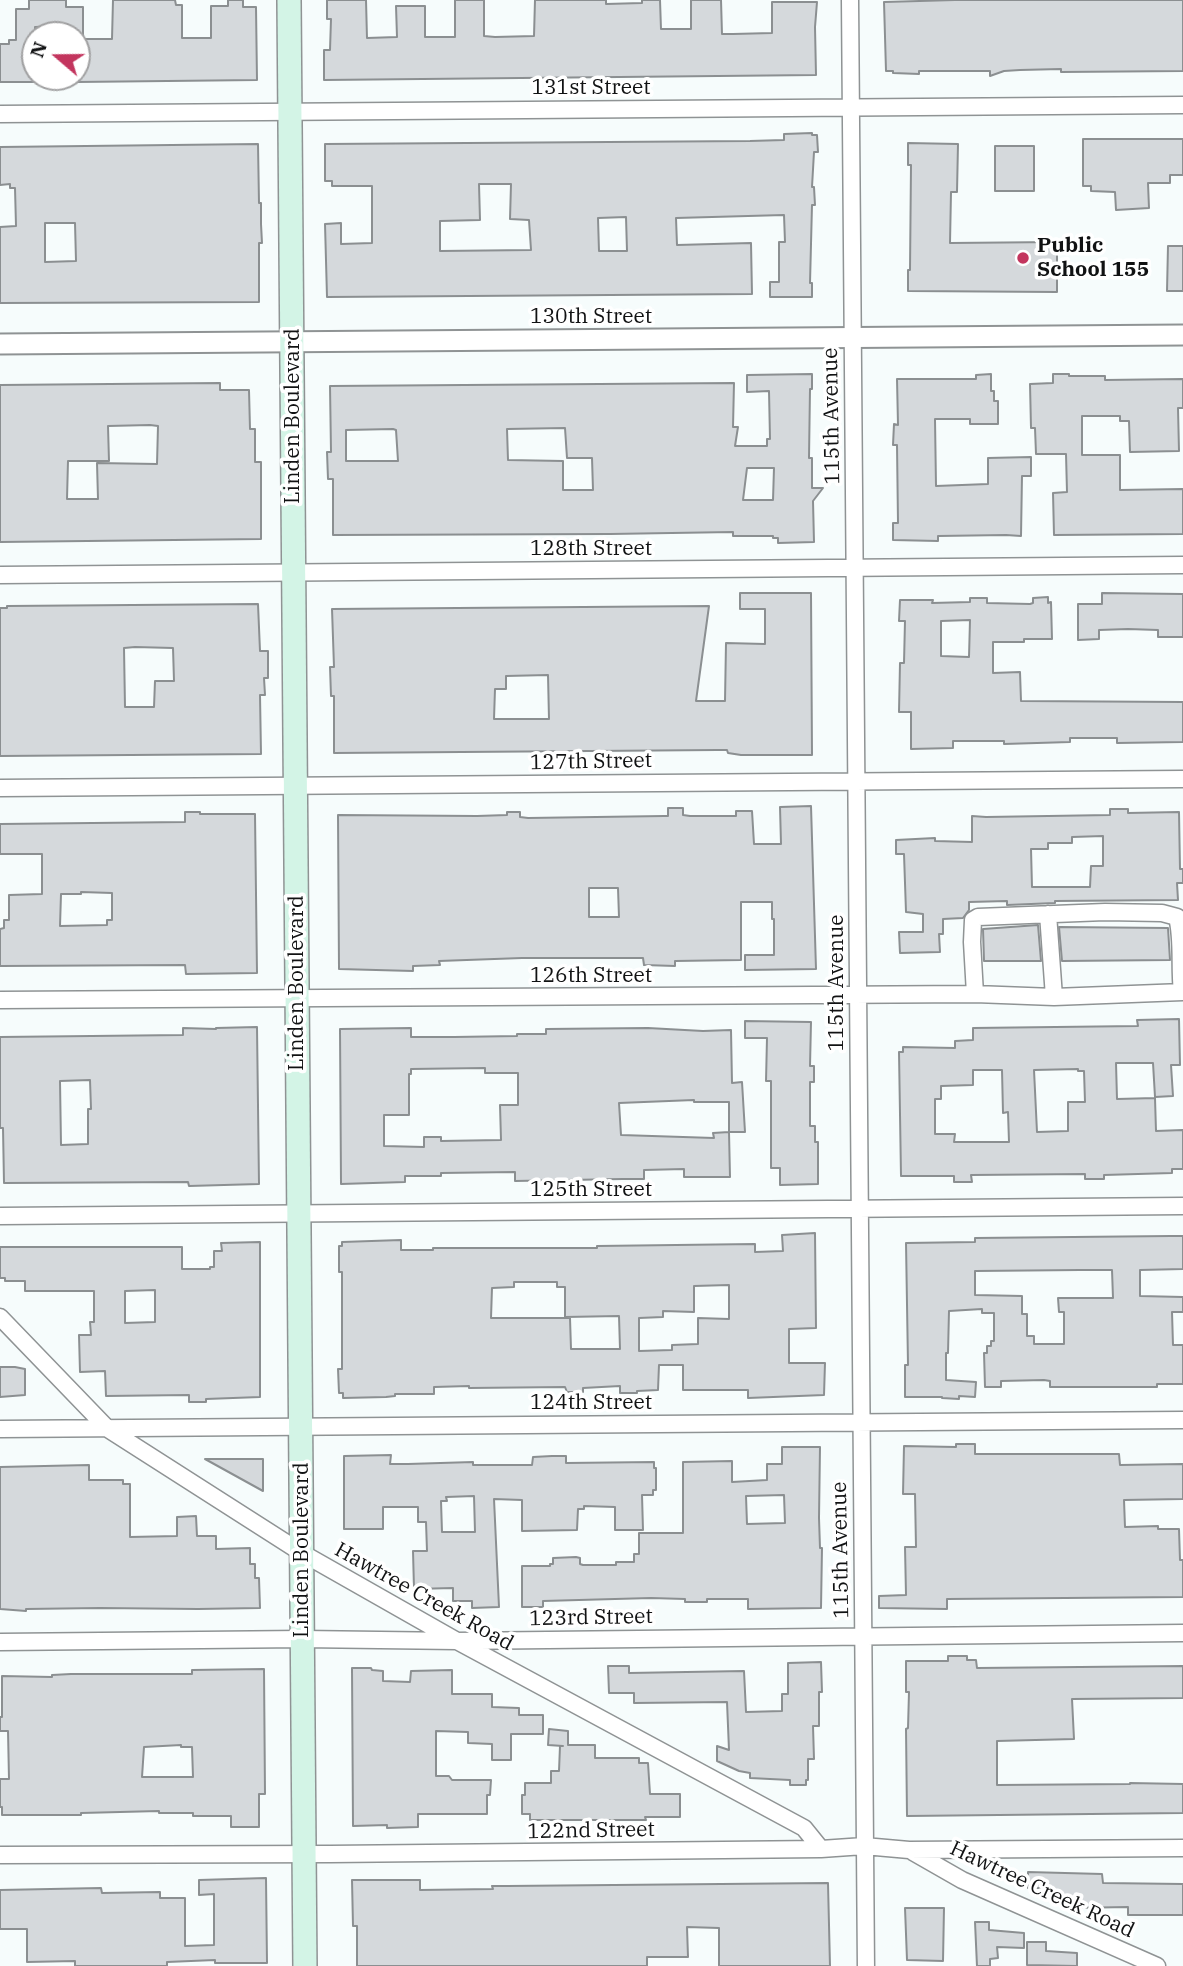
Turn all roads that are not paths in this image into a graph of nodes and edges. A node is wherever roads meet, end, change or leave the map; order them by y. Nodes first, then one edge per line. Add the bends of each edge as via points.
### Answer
1 (289, 0) edge
2 (850, 0) edge
3 (1183, 105) edge
4 (851, 107) junction
5 (290, 112) junction
6 (0, 114) edge
7 (1183, 335) edge
8 (852, 338) junction
9 (292, 342) junction
10 (0, 344) edge
11 (1183, 565) edge
12 (855, 568) junction
13 (294, 572) junction
14 (0, 575) edge
15 (1183, 779) edge
16 (856, 781) junction
17 (296, 786) junction
18 (0, 788) edge
19 (1048, 914) junction
20 (1182, 992) edge
21 (975, 994) junction
22 (858, 995) junction
23 (1054, 997) junction
24 (297, 999) junction
25 (0, 1000) edge
26 (1183, 1206) edge
27 (859, 1208) junction
28 (299, 1213) junction
29 (0, 1216) edge
30 (0, 1317) edge
31 (1183, 1420) edge
32 (861, 1422) junction
33 (301, 1426) junction
34 (0, 1429) edge
35 (108, 1429) junction
36 (302, 1553) junction
37 (1183, 1633) edge
38 (863, 1636) junction
39 (302, 1639) junction
40 (457, 1641) junction
41 (0, 1642) edge
42 (864, 1846) junction
43 (1183, 1848) edge
44 (821, 1849) junction
45 (909, 1850) junction
46 (304, 1854) junction
47 (0, 1855) edge
48 (305, 1966) edge
49 (866, 1966) edge
50 (1157, 1966) edge

1 - 5 main road, Linden Boulevard
2 - 4 street, 115th Avenue
3 - 4 street, 131st Street
4 - 5 street, 131st Street
4 - 8 street, 115th Avenue
5 - 6 street, 131st Street
5 - 9 main road, Linden Boulevard
7 - 8 street, 130th Street
8 - 9 street, 130th Street
8 - 12 street, 115th Avenue
9 - 10 street, 130th Street
9 - 13 main road, Linden Boulevard
11 - 12 street, 128th Street
12 - 13 street, 128th Street
12 - 16 street, 115th Avenue
13 - 14 street, 128th Street
13 - 17 main road, Linden Boulevard
15 - 16 street, 127th Street
16 - 17 street, 127th Street
16 - 22 street, 115th Avenue
17 - 18 street, 127th Street
17 - 24 main road, Linden Boulevard
19 - 20 street via 1162,913 1177,917
19 - 21 street via 973,920
19 - 23 street
20 - 23 street, 126th Street
21 - 22 street, 126th Street
21 - 23 street, 126th Street
22 - 24 street, 126th Street
22 - 27 street, 115th Avenue
24 - 25 street, 126th Street
24 - 28 main road, Linden Boulevard
26 - 27 street, 125th Street
27 - 28 street, 125th Street
27 - 32 street, 115th Avenue
28 - 29 street, 125th Street
28 - 33 main road, Linden Boulevard
30 - 35 street, Hawtree Creek Road
31 - 32 street, 124th Street
32 - 33 street, 124th Street
32 - 38 street, 115th Avenue
33 - 35 street, 124th Street
33 - 36 main road, Linden Boulevard
34 - 35 street, 124th Street
35 - 36 street, Hawtree Creek Road
36 - 39 main road, Linden Boulevard
36 - 40 street, Hawtree Creek Road
37 - 38 street, 123rd Street
38 - 40 street, 123rd Street
38 - 42 street, 115th Avenue
39 - 40 street, 123rd Street
39 - 41 street, 123rd Street
39 - 46 main road, Linden Boulevard
40 - 44 street, Hawtree Creek Road via 804,1828
42 - 44 street, 122nd Street
42 - 45 street, 122nd Street
42 - 49 street, 115th Avenue
43 - 45 street, 122nd Street
44 - 46 street, 122nd Street
45 - 50 street, Hawtree Creek Road via 962,1880
46 - 47 street, 122nd Street
46 - 48 main road, Linden Boulevard

